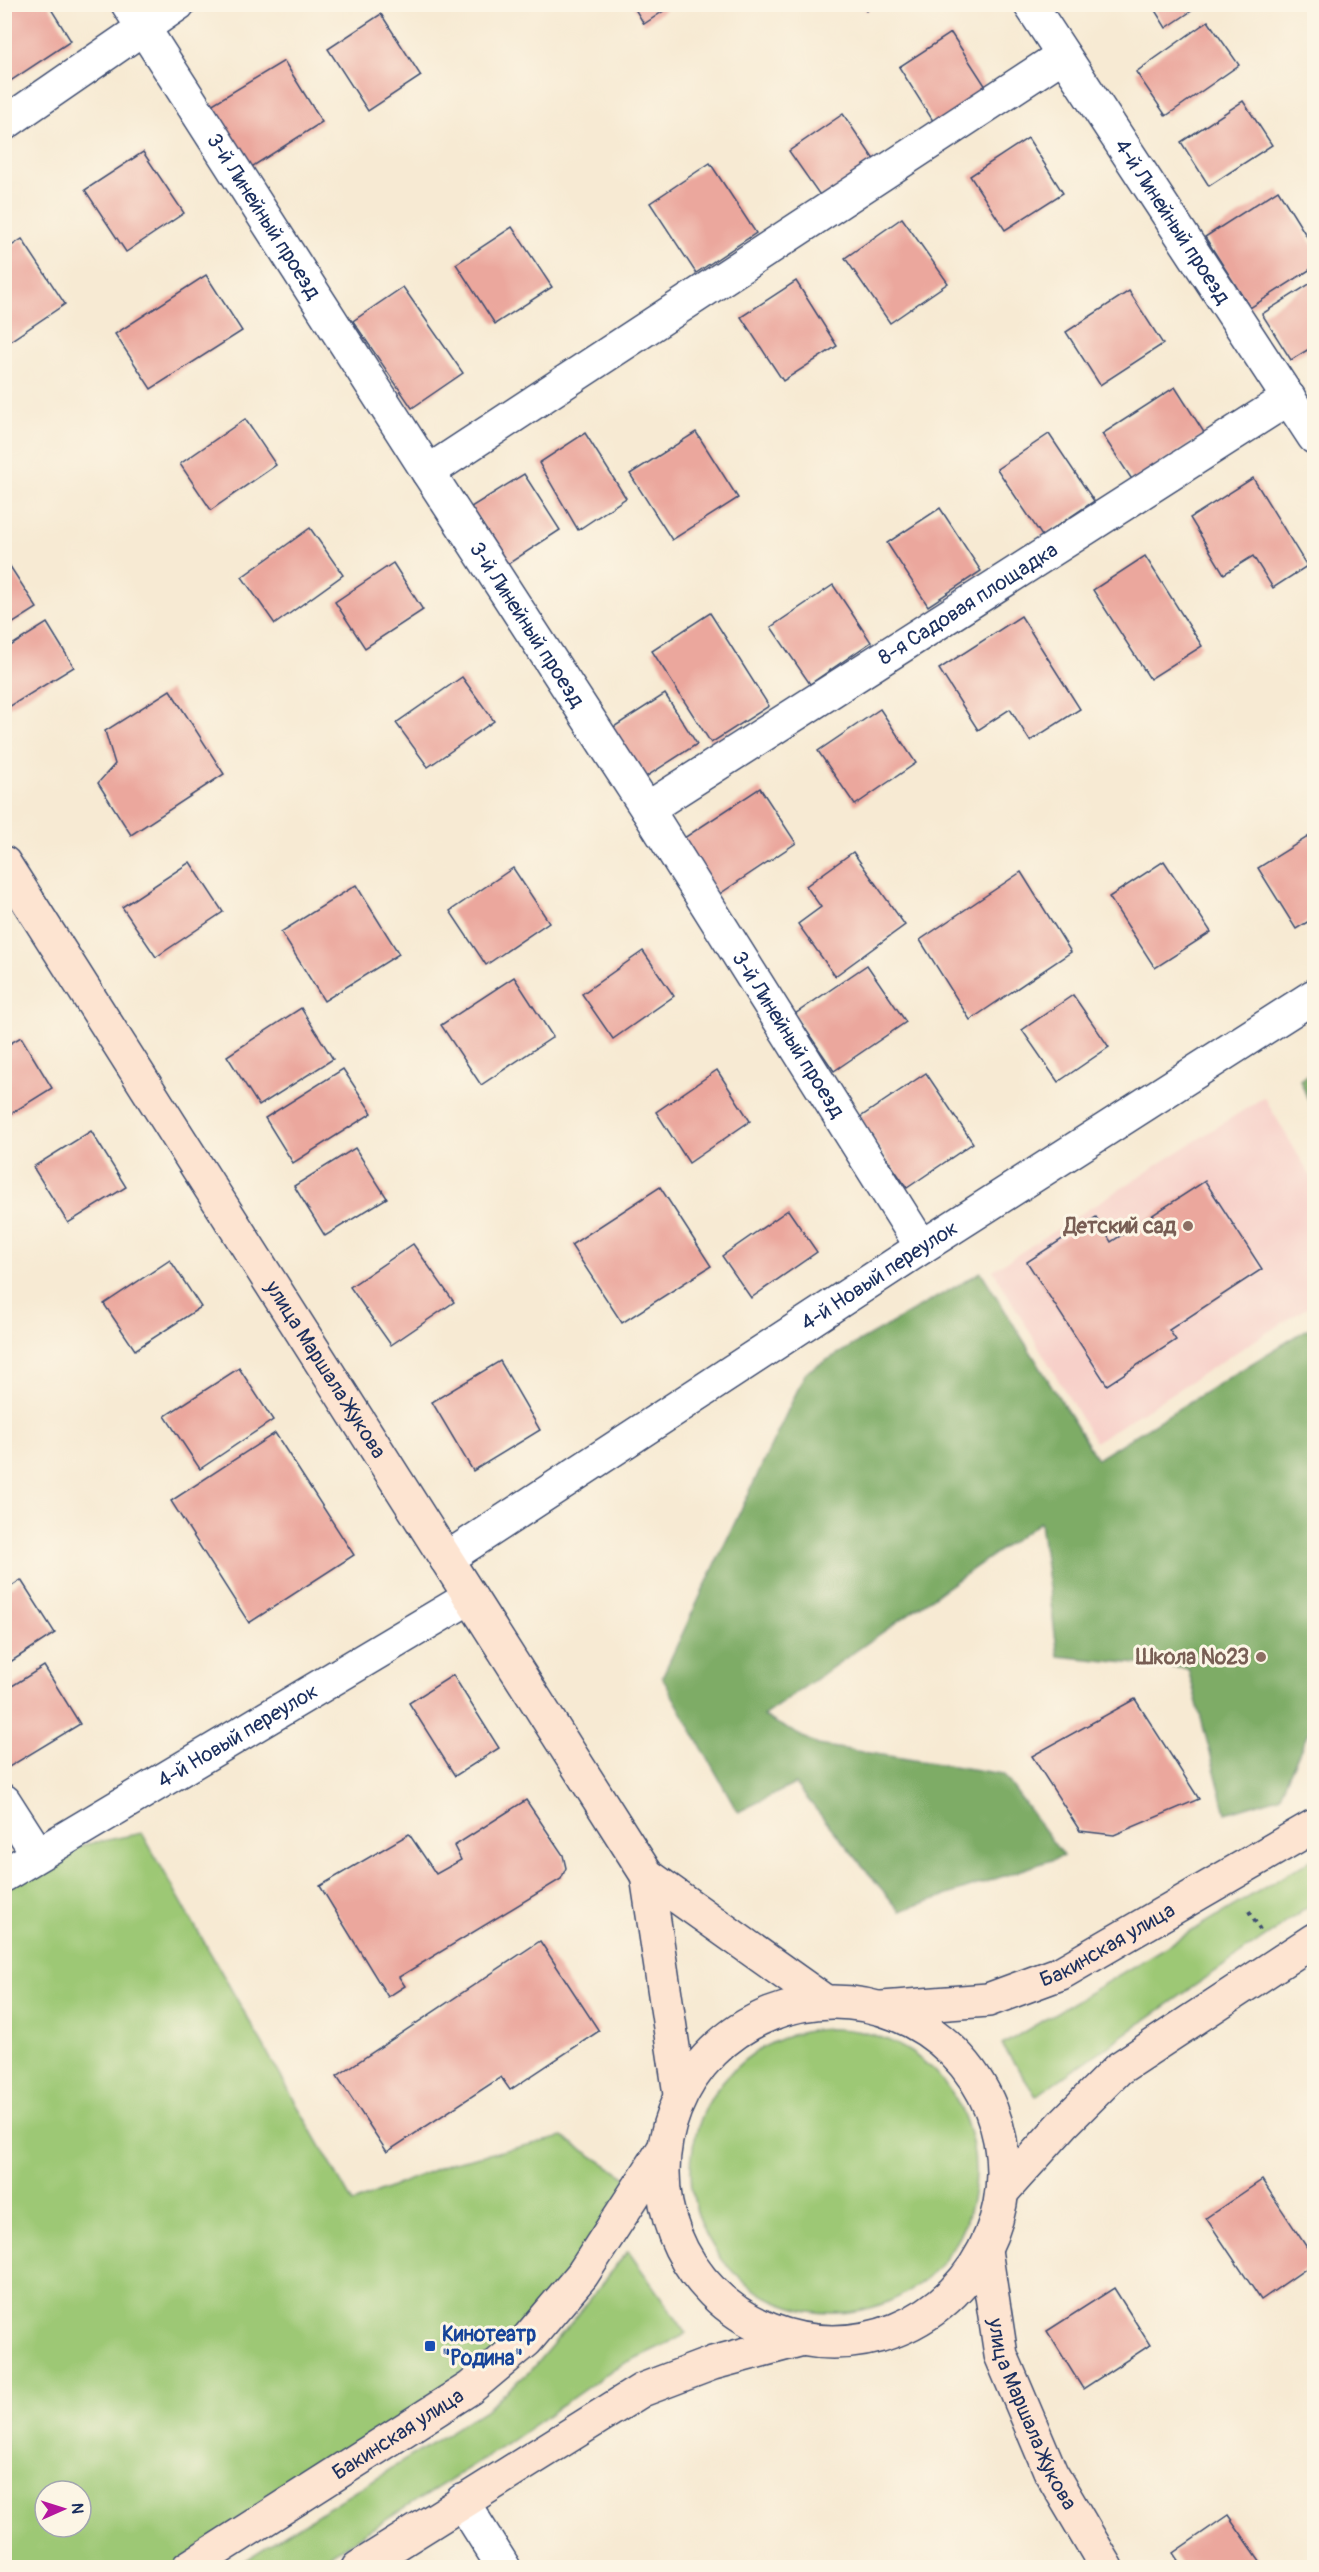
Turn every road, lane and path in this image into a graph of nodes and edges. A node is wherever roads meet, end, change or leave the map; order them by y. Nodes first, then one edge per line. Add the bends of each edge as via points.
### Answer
1 (178, 4) edge
2 (1030, 4) edge
3 (135, 16) edge
4 (1063, 55) junction
5 (4, 124) edge
6 (1289, 398) junction
7 (1314, 437) edge
8 (428, 472) junction
9 (647, 808) junction
10 (4, 863) edge
11 (1314, 996) edge
12 (922, 1247) junction
13 (446, 1558) junction
14 (470, 1597) junction
15 (4, 1801) edge
16 (1314, 1826) edge
17 (38, 1854) junction
18 (4, 1875) edge
19 (647, 1875) junction
20 (1228, 1876) junction
21 (1314, 1940) edge
22 (1280, 1963) junction
23 (824, 2001) junction
24 (882, 2008) junction
25 (680, 2094) junction
26 (663, 2150) junction
27 (1002, 2192) junction
28 (985, 2250) junction
29 (799, 2340) junction
30 (462, 2501) junction
31 (188, 2568) edge
32 (358, 2568) edge
33 (504, 2568) edge
34 (1107, 2568) edge

1 - 3 street
2 - 4 street, 4-й Линейный проезд
3 - 5 street
3 - 8 street, 3-й Линейный проезд
4 - 6 street, 4-й Линейный проезд
4 - 8 street
6 - 7 street, 4-й Линейный проезд
6 - 9 street, 8-я Садовая площадка
8 - 9 street, 3-й Линейный проезд
9 - 12 street, 3-й Линейный проезд
10 - 13 main road, улица Маршала Жукова
11 - 12 street, 4-й Новый переулок
12 - 13 street, 4-й Новый переулок
13 - 14 main road, улица Маршала Жукова
14 - 17 street, 4-й Новый переулок
14 - 19 main road, улица Маршала Жукова
15 - 17 street
16 - 20 main road, Бакинская улица
17 - 18 street, 4-й Новый переулок
19 - 23 main road, улица Маршала Жукова
19 - 25 main road, улица Маршала Жукова
20 - 22 path
20 - 24 main road, Бакинская улица via 1061,1972 988,2000
21 - 22 main road
22 - 27 main road via 1118,2069
23 - 24 main road
23 - 25 main road via 766,2014 717,2046
24 - 27 main road via 935,2035 976,2079 999,2133
25 - 26 main road
26 - 29 main road via 666,2210 689,2265 730,2309
26 - 31 main road, Бакинская улица via 582,2275 526,2341 470,2388
27 - 28 main road
28 - 29 main road via 949,2297 900,2330 842,2343
28 - 34 main road, улица Маршала Жукова via 1001,2355 1051,2473
29 - 30 main road via 713,2363 642,2390
30 - 32 main road
30 - 33 street

